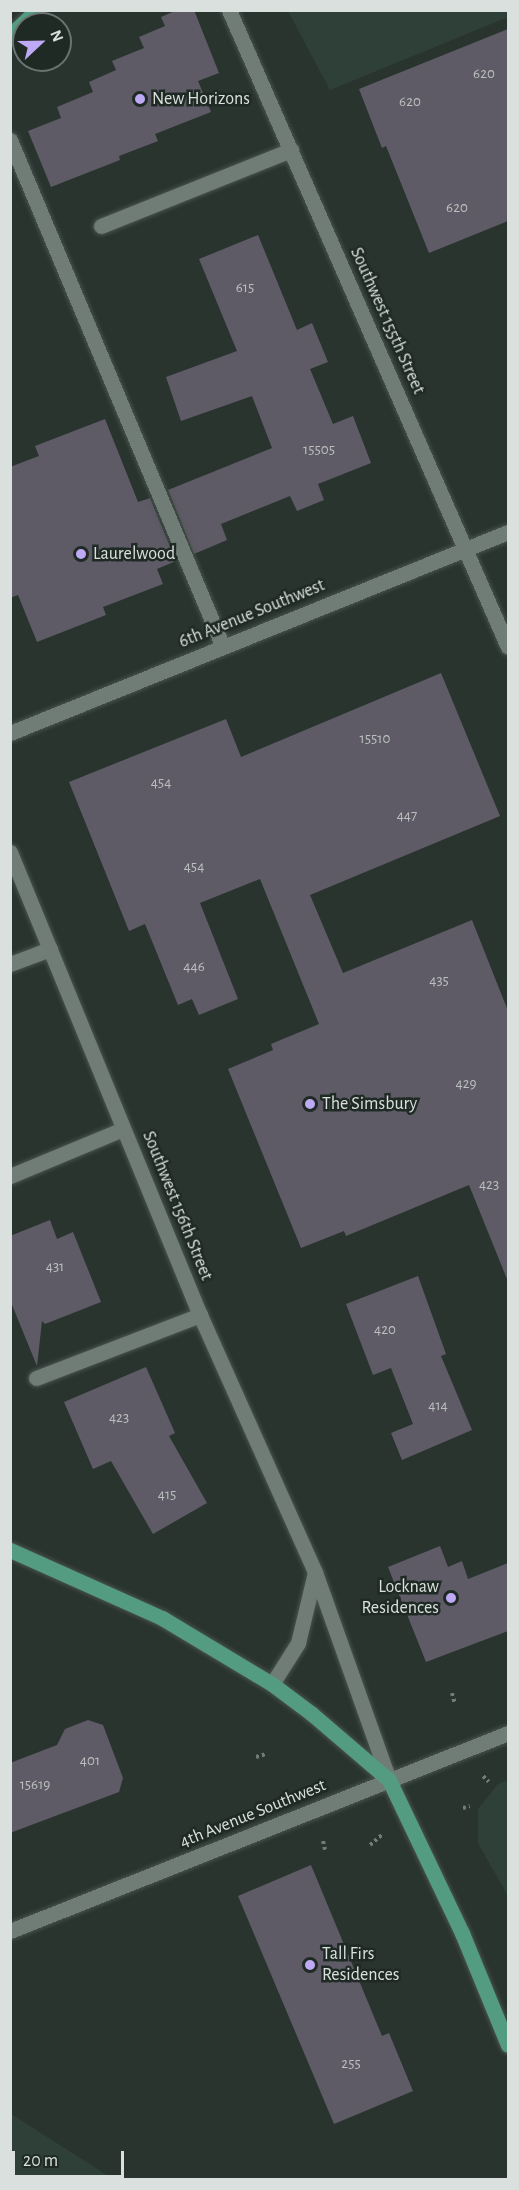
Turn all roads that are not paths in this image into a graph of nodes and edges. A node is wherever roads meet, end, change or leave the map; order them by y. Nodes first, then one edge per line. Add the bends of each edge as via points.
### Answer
1 (37, 10) edge
2 (229, 10) edge
3 (10, 35) edge
4 (10, 140) edge
5 (291, 150) junction
6 (101, 226) dead end
7 (508, 532) edge
8 (466, 549) junction
9 (224, 647) junction
10 (508, 647) edge
11 (10, 733) edge
12 (10, 852) edge
13 (50, 949) junction
14 (10, 964) edge
15 (123, 1129) junction
16 (10, 1176) edge
17 (200, 1315) junction
18 (36, 1378) dead end
19 (10, 1550) edge
20 (315, 1572) junction
21 (272, 1684) junction
22 (508, 1732) edge
23 (389, 1780) junction
24 (10, 1931) edge
25 (508, 2045) edge

1 - 3 main road
2 - 5 street, Southwest 155th Street
4 - 9 street
5 - 6 street
5 - 8 street, Southwest 155th Street
7 - 8 street, 6th Avenue Southwest
8 - 9 street, 6th Avenue Southwest
8 - 10 street, Southwest 155th Street
9 - 11 street, 6th Avenue Southwest
12 - 13 street, Southwest 156th Street
13 - 14 street
13 - 15 street, Southwest 156th Street
15 - 16 street
15 - 17 street, Southwest 156th Street
17 - 18 street
17 - 20 street, Southwest 156th Street
19 - 21 main road via 162,1618
20 - 21 street via 298,1643
20 - 23 street, Southwest 156th Street
21 - 23 main road
22 - 23 street, 4th Avenue Southwest
23 - 24 street, 4th Avenue Southwest
23 - 25 main road via 462,1933

